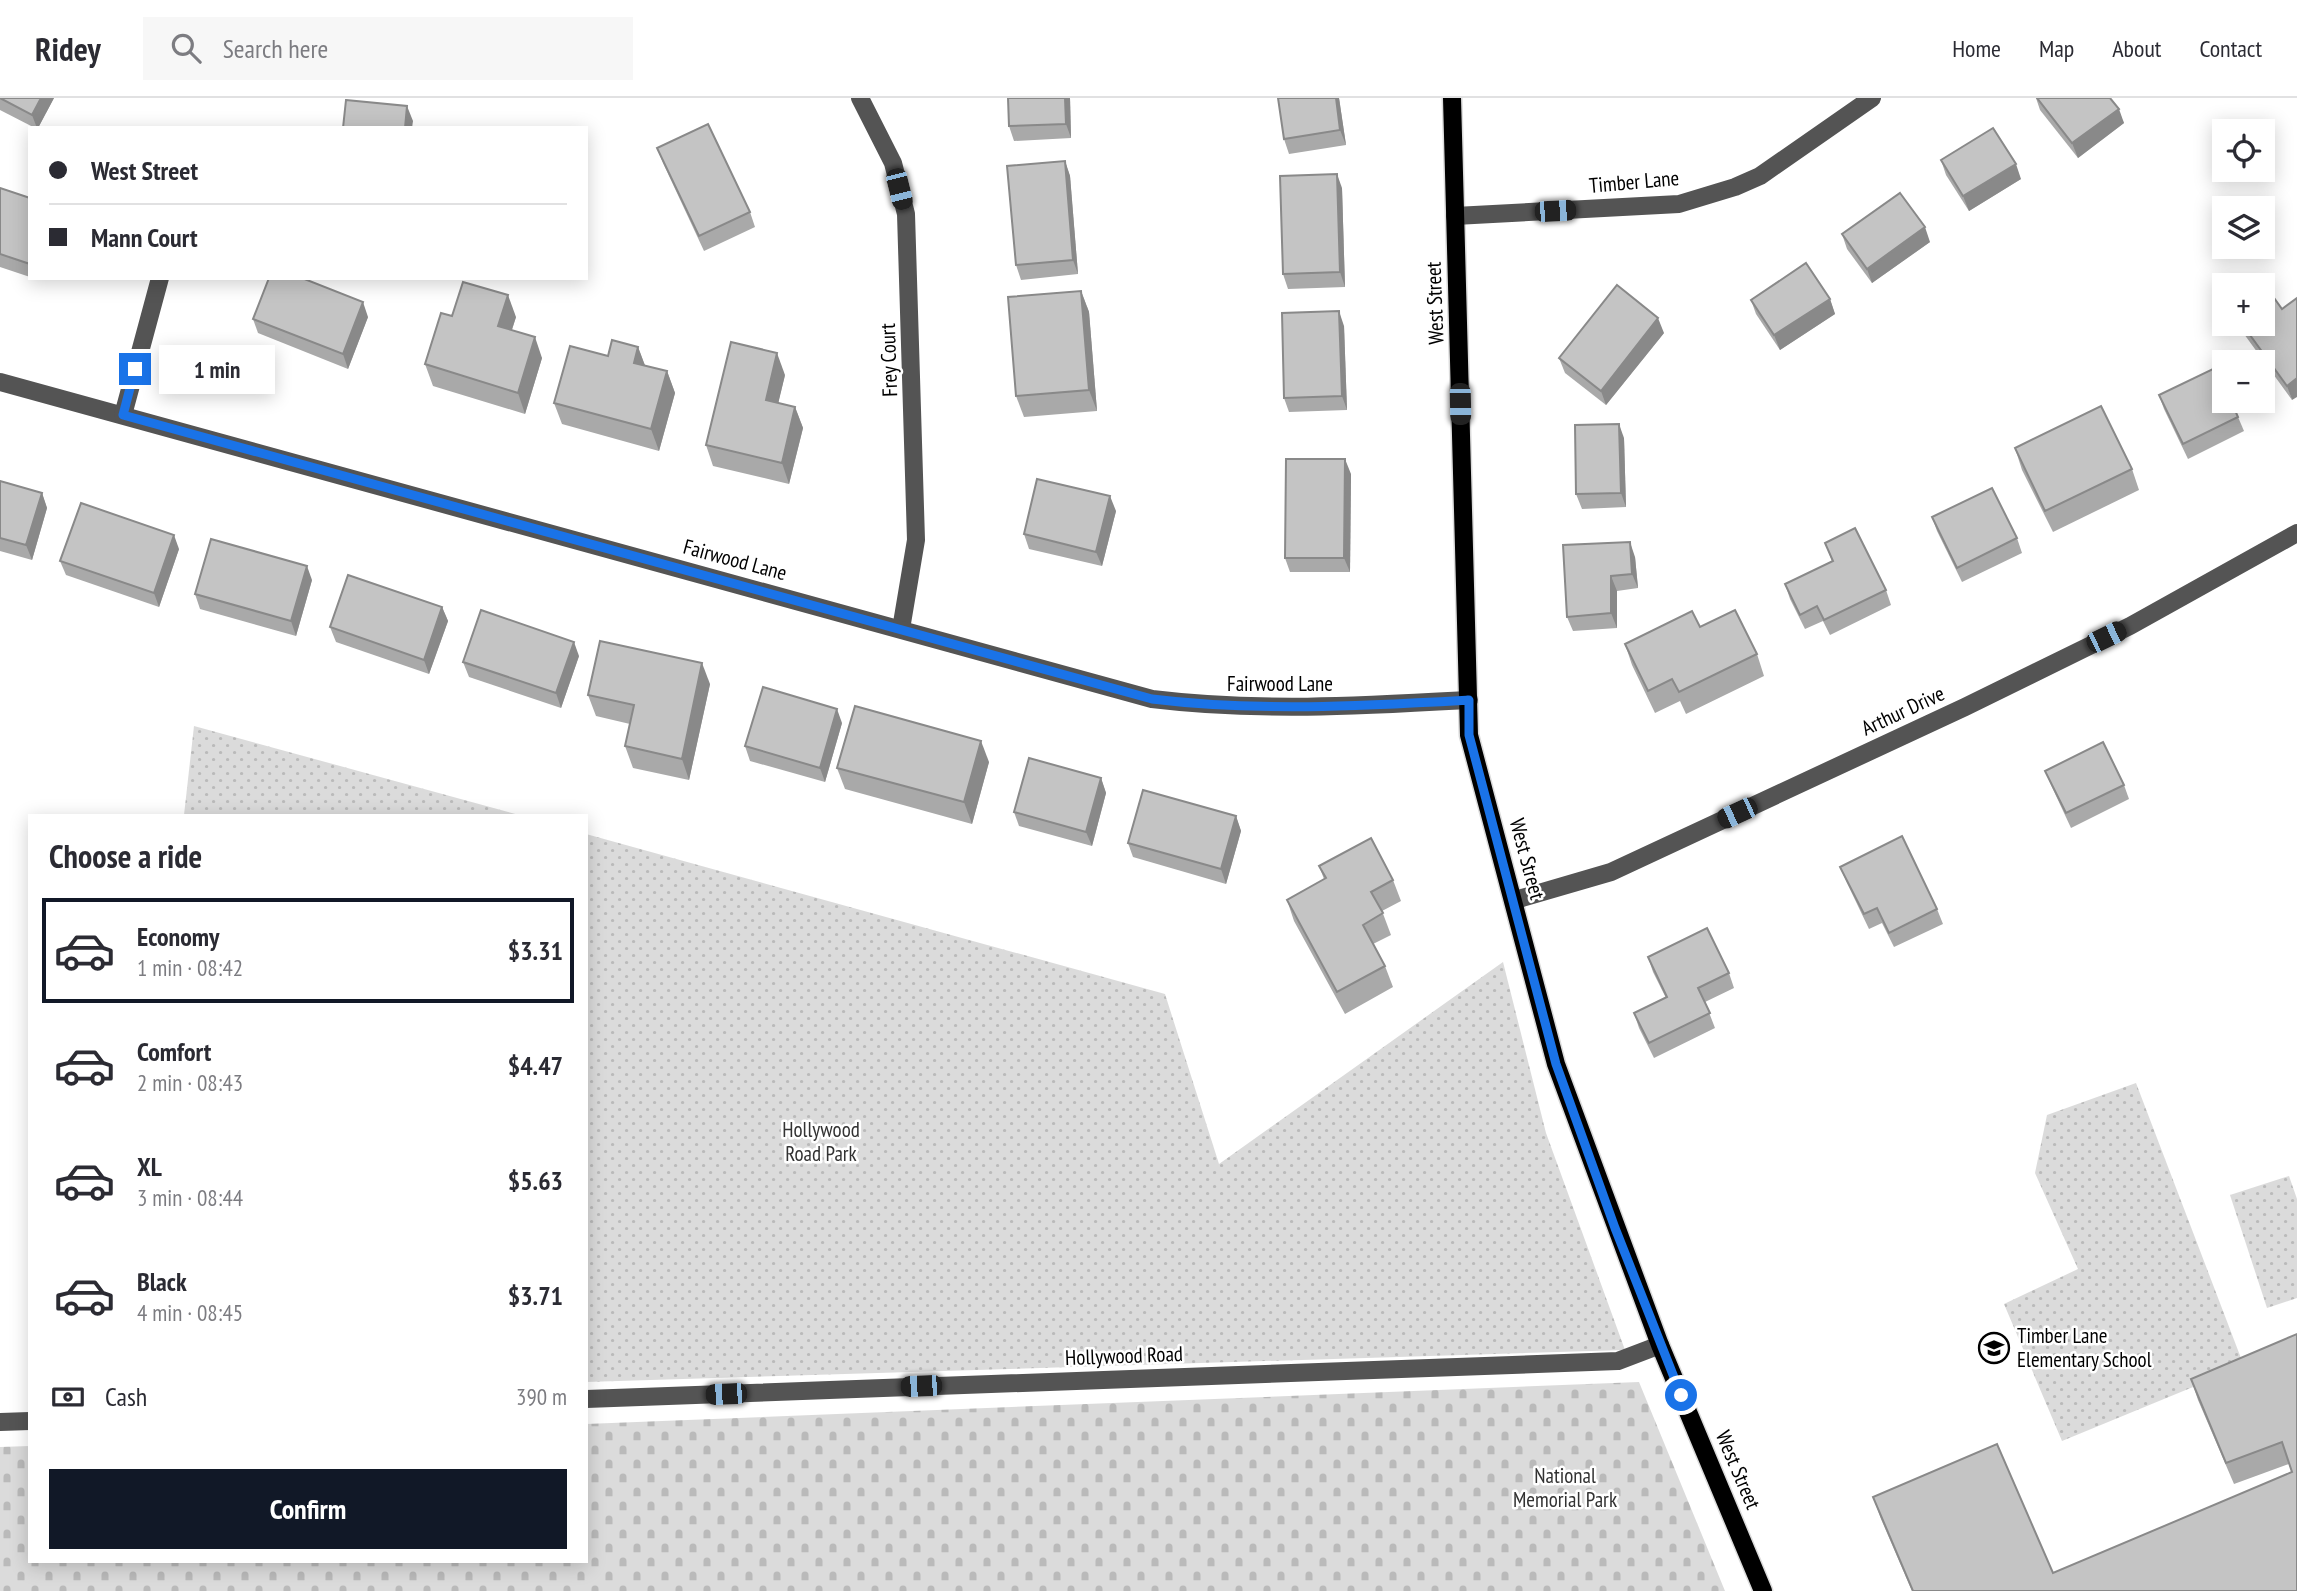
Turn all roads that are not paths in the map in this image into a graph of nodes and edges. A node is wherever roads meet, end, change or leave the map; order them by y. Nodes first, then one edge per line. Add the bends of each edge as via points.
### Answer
1 (860, 98) edge
2 (1452, 98) edge
3 (1872, 98) edge
4 (1455, 216) junction
5 (159, 280) edge
6 (0, 382) edge
7 (123, 415) junction
8 (2297, 533) edge
9 (901, 629) junction
10 (1469, 700) junction
11 (1515, 900) junction
12 (1660, 1345) junction
13 (588, 1399) edge
14 (28, 1421) edge
15 (0, 1422) edge
16 (1763, 1591) edge

1 - 9 street, Frey Court via 893,163 906,215 916,540
2 - 4 main road, West Street
3 - 4 street, Timber Lane via 1760,176 1679,204
4 - 10 main road, West Street
5 - 7 street
6 - 7 street, Fairwood Lane
7 - 9 street, Fairwood Lane
8 - 11 street, Arthur Drive via 2130,626 1952,713 1611,872
9 - 10 street, Fairwood Lane via 1164,700 1223,707 1334,708
10 - 11 main road, West Street via 1469,735
11 - 12 main road, West Street via 1556,1064
12 - 13 street, Hollywood Road via 1618,1361
12 - 16 main road, West Street
14 - 15 street

